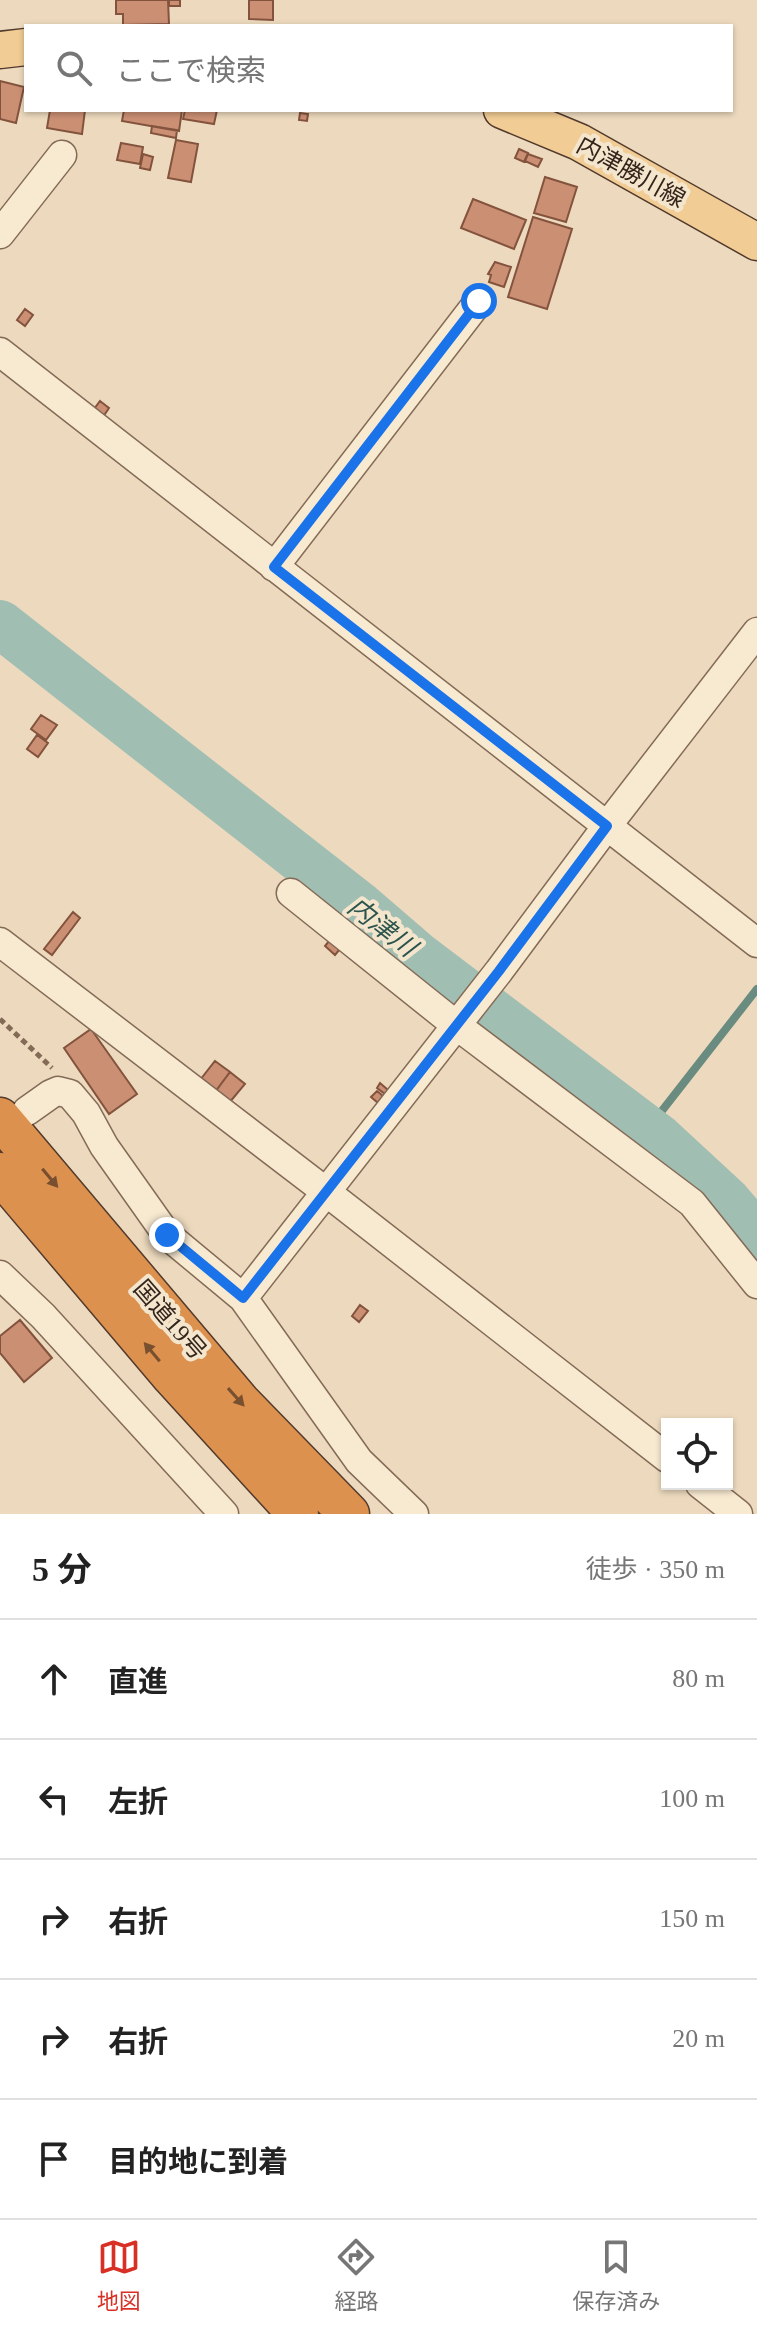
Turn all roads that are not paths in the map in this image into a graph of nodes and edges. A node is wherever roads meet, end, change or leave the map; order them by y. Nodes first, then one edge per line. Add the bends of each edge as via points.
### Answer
1 (24, 47) edge
2 (0, 50) edge
3 (507, 112) edge
4 (62, 155) dead end
5 (0, 234) edge
6 (757, 242) edge
7 (479, 301) dead end
8 (0, 352) edge
9 (274, 567) junction
10 (757, 632) edge
11 (607, 826) junction
12 (291, 893) dead end
13 (0, 942) edge
14 (757, 943) edge
15 (456, 1025) junction
16 (13, 1114) edge
17 (0, 1173) edge
18 (325, 1191) junction
19 (0, 1275) edge
20 (757, 1284) edge
21 (243, 1298) junction
22 (661, 1453) edge
23 (708, 1490) edge
24 (224, 1514) edge
25 (298, 1514) edge
26 (349, 1514) edge
27 (414, 1514) edge
28 (738, 1514) edge

1 - 2 main road
3 - 6 main road, 内津勝川線 via 579,142
4 - 5 street
7 - 9 street
8 - 9 street
9 - 11 street
10 - 11 street
11 - 14 street
11 - 15 street
12 - 15 street
13 - 18 street
15 - 18 street
15 - 20 street via 692,1203
16 - 21 street via 58,1091 70,1094 167,1235
16 -> 26 highway, 国道19号 via 240,1402
25 -> 17 highway, 国道19号 via 172,1376
18 - 21 street
18 - 22 street
19 - 24 street
21 - 27 street via 359,1461
23 - 28 street

